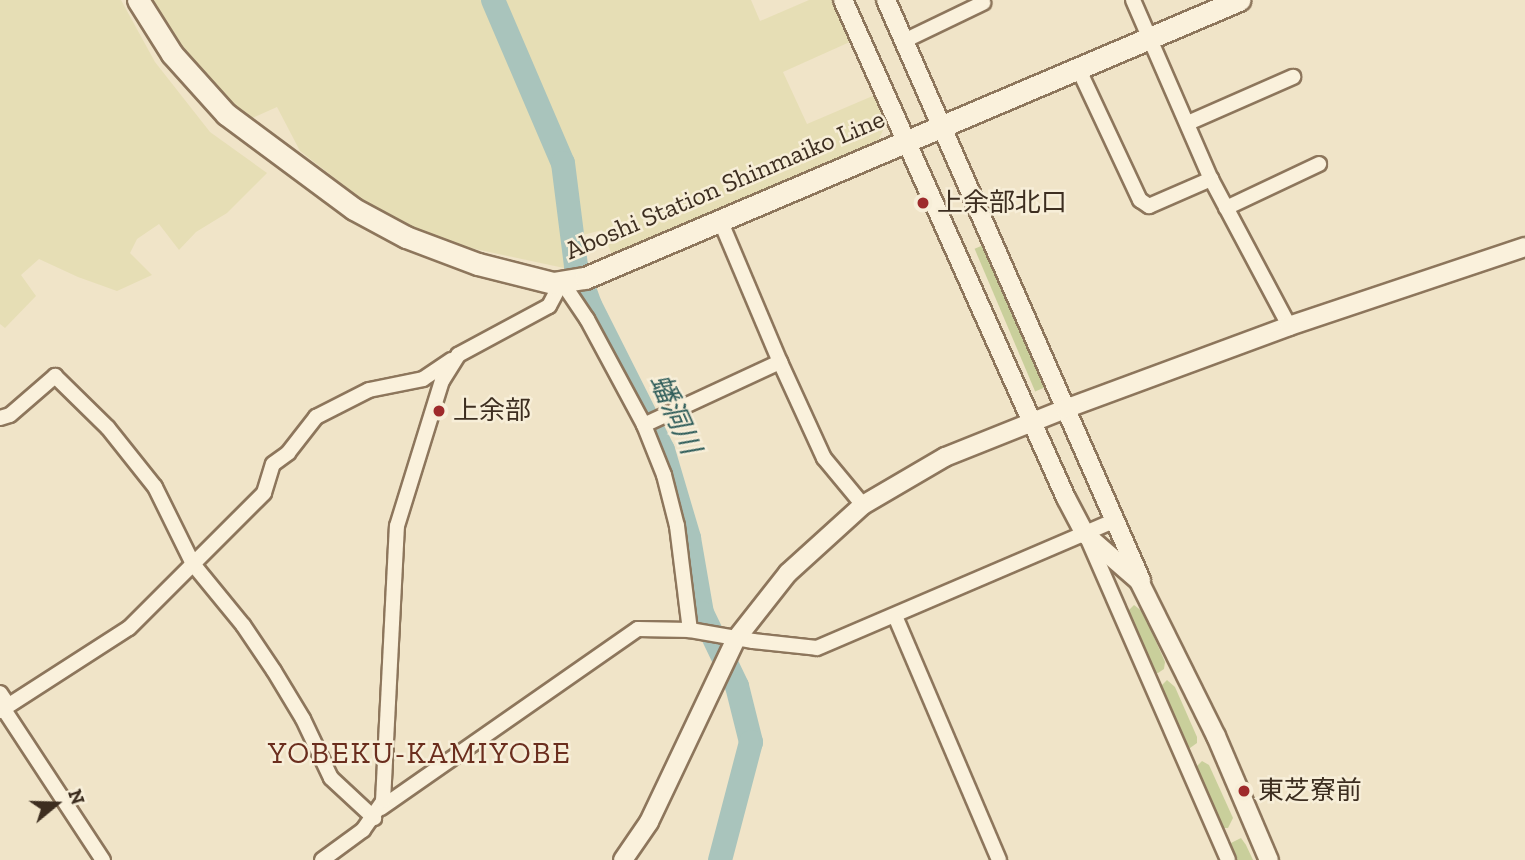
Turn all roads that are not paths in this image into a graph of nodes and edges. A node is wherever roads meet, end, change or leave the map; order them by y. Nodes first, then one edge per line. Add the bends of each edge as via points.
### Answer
1 (138, 0) edge
2 (843, 0) edge
3 (886, 0) edge
4 (1133, 0) edge
5 (1239, 0) edge
6 (984, 3) dead end
7 (1150, 39) junction
8 (904, 41) junction
9 (1079, 70) junction
10 (1293, 77) dead end
11 (1188, 123) junction
12 (939, 125) junction
13 (904, 141) junction
14 (1319, 164) dead end
15 (1211, 179) junction
16 (1226, 208) junction
17 (720, 219) junction
18 (1525, 247) edge
19 (573, 281) junction
20 (1289, 326) junction
21 (458, 355) junction
22 (780, 362) junction
23 (1065, 410) junction
24 (0, 418) edge
25 (1031, 424) junction
26 (644, 425) junction
27 (863, 505) junction
28 (1116, 520) junction
29 (1085, 534) junction
30 (193, 564) junction
31 (895, 616) junction
32 (1155, 616) junction
33 (690, 630) junction
34 (744, 640) junction
35 (3, 704) edge
36 (377, 813) junction
37 (103, 860) edge
38 (321, 860) edge
39 (623, 860) edge
40 (999, 860) edge
41 (1228, 860) edge
42 (1269, 860) edge

1 - 19 main road, Aboshi Station Shinmaiko Line via 172,54 226,114 354,209 406,237 478,264 530,279
2 - 13 street
3 - 8 street
4 - 7 street
5 - 7 main road, Aboshi Station Shinmaiko Line
6 - 8 street
7 - 9 main road, Aboshi Station Shinmaiko Line
7 - 11 street
8 - 12 street
9 - 12 main road, Aboshi Station Shinmaiko Line
9 - 15 street via 1140,200 1149,206
10 - 11 street
11 - 15 street
12 - 13 main road, Aboshi Station Shinmaiko Line
12 - 23 street
13 - 17 main road, Aboshi Station Shinmaiko Line
13 - 25 street
14 - 16 street
15 - 16 street
16 - 20 street
17 - 19 main road, Aboshi Station Shinmaiko Line
17 - 22 street
18 - 20 street
19 - 21 street via 549,306
19 - 26 street via 587,319
20 - 23 street
21 - 30 street via 423,379 369,390 316,417 288,453 273,464 264,493
21 - 36 street via 436,396 397,526 385,786
22 - 26 street
22 - 27 street via 824,458
23 - 25 street
23 - 28 street
24 - 30 street via 10,415 55,376 108,428 155,487
25 - 27 street via 946,457
25 - 29 street
26 - 33 street via 677,526
27 - 34 street via 788,573
28 - 29 street
28 - 32 street
29 - 31 street
29 - 32 street via 1139,581
29 - 41 street
30 - 35 street via 129,628
30 - 36 street via 274,671 331,778
31 - 34 street via 817,648
31 - 40 street
32 - 42 street via 1216,736
33 - 34 street
33 - 36 street via 638,629
34 - 39 street via 649,822
35 - 37 street
36 - 38 street via 356,836

